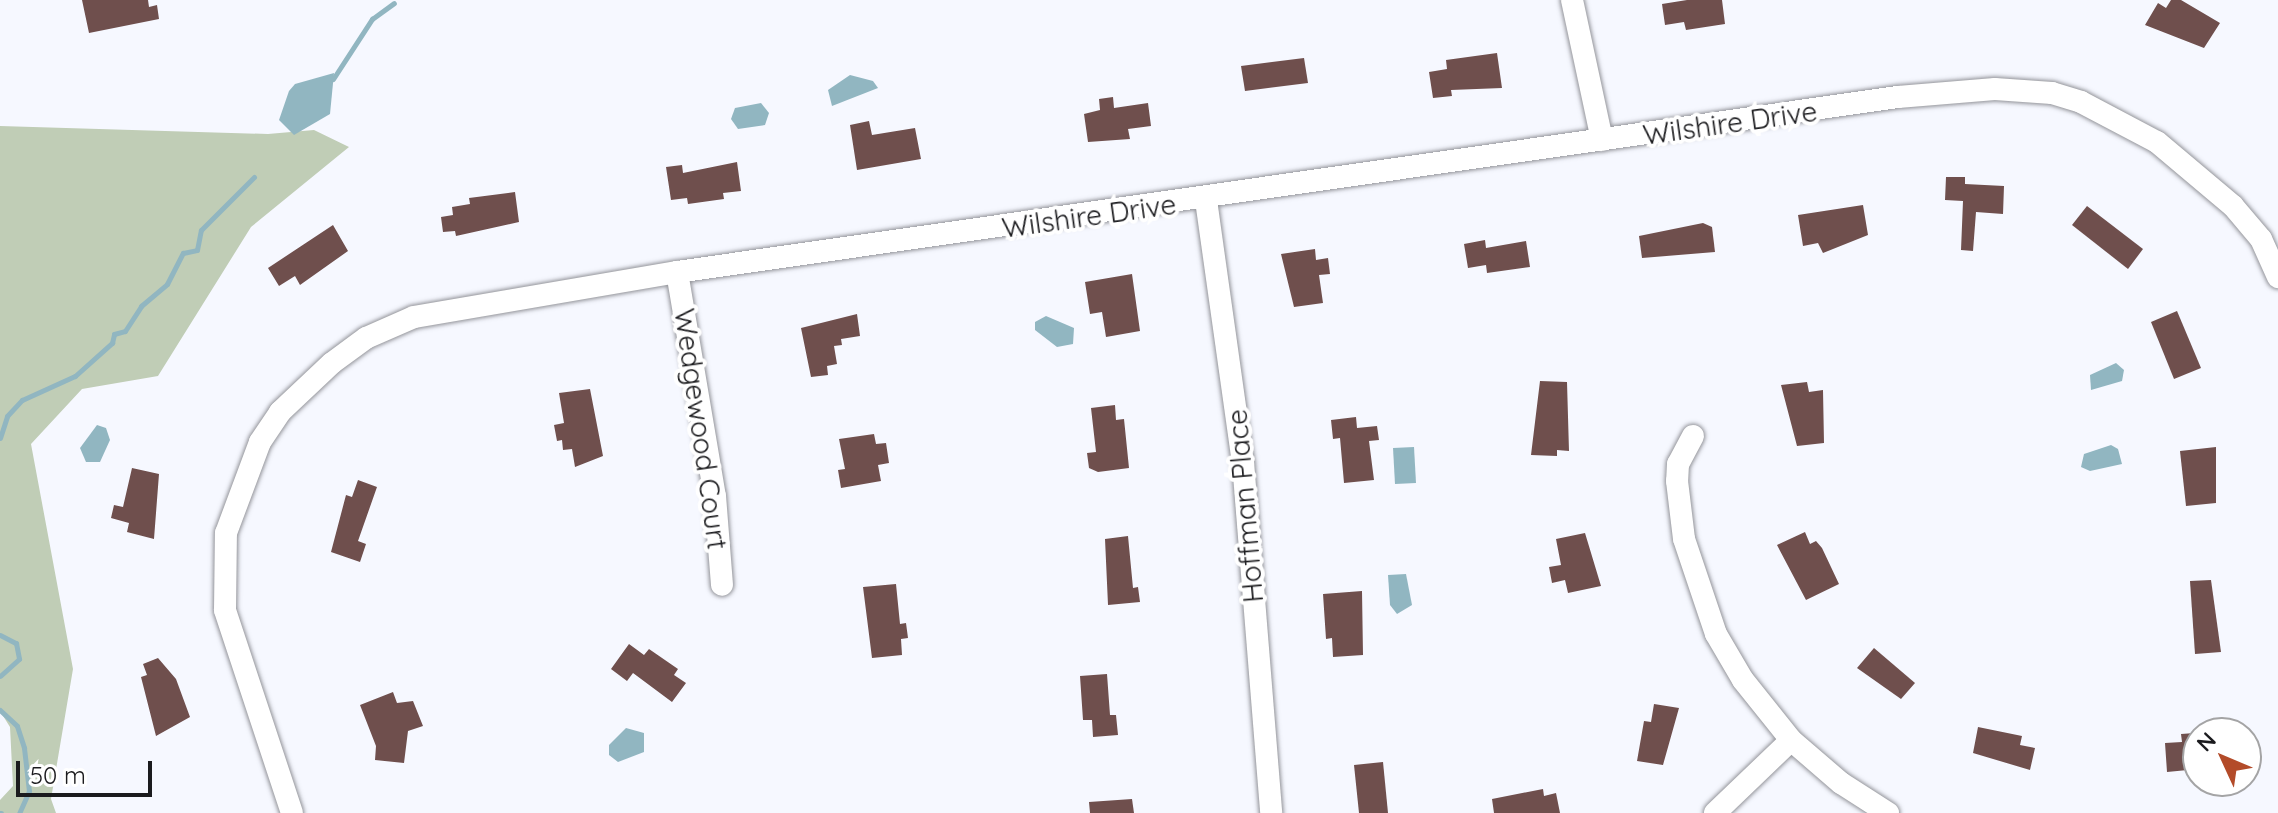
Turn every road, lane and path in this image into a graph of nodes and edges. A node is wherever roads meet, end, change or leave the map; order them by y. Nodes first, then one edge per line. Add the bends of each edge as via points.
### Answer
1 (1572, 0) edge
2 (1602, 140) junction
3 (1206, 200) junction
4 (2270, 235) edge
5 (677, 272) junction
6 (2278, 277) edge
7 (1693, 436) dead end
8 (722, 585) dead end
9 (1791, 740) junction
10 (292, 813) edge
11 (1271, 813) edge
12 (1715, 813) edge
13 (1888, 813) edge

1 - 2 street
2 - 3 street, Wilshire Drive
2 - 4 street, Wilshire Drive via 1898,97 1995,89 2052,93 2111,115 2157,142
3 - 5 street, Wilshire Drive
3 - 11 street, Hoffman Place via 1243,462
4 - 6 street, Wilshire Drive
5 - 8 street, Wedgewood Court via 715,496
5 - 10 street, Wilshire Drive via 414,317 343,355 280,412 235,501 222,560 231,635
7 - 9 street via 1678,464 1684,539 1716,634 1743,680
9 - 12 street
9 - 13 street via 1841,783

